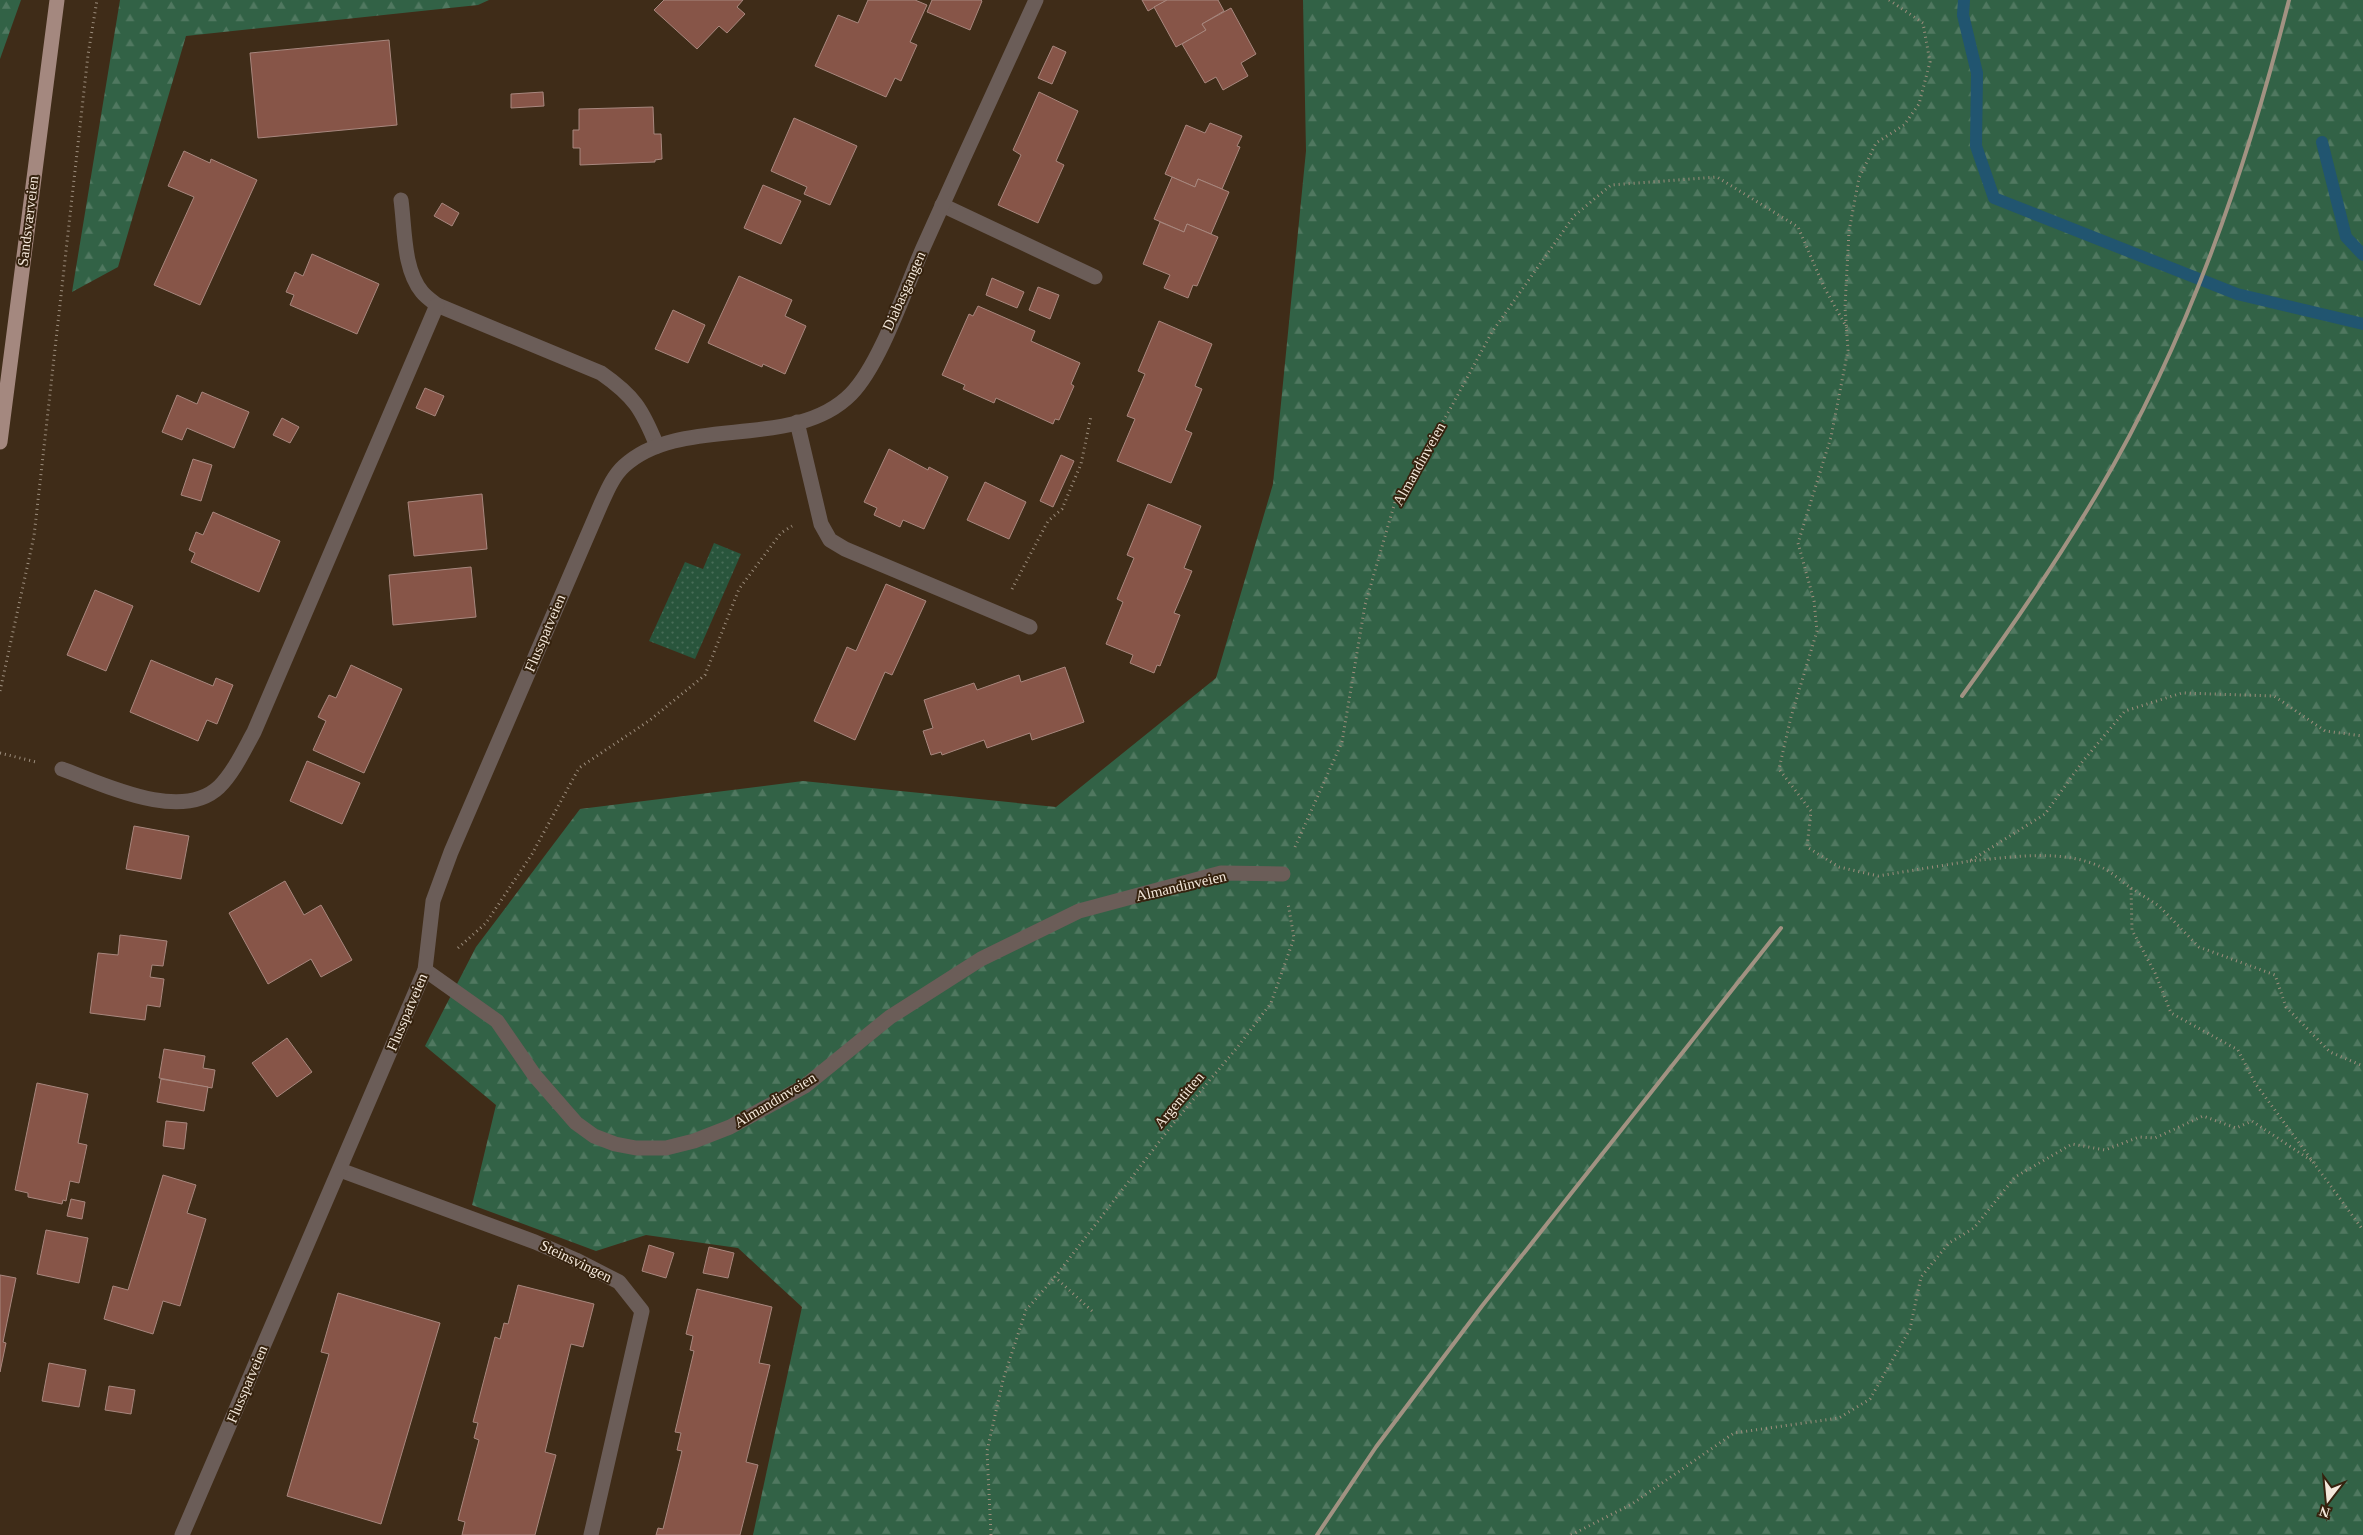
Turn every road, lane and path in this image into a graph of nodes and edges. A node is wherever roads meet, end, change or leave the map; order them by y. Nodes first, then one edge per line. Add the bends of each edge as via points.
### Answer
1 (57, 0) edge
2 (97, 0) edge
3 (1036, 0) edge
4 (1889, 0) edge
5 (401, 200) dead end
6 (942, 205) junction
7 (1095, 277) dead end
8 (437, 305) junction
9 (1847, 328) junction
10 (1091, 416) dead end
11 (797, 422) junction
12 (0, 442) edge
13 (657, 446) junction
14 (817, 513) junction
15 (999, 614) junction
16 (1030, 627) dead end
17 (0, 691) edge
18 (2363, 736) edge
19 (0, 753) edge
20 (62, 769) joint
21 (1970, 861) junction
22 (1284, 874) junction
23 (2130, 888) junction
24 (425, 970) junction
25 (2363, 1066) edge
26 (2315, 1163) junction
27 (340, 1170) junction
28 (2363, 1230) edge
29 (1055, 1277) junction
30 (1092, 1311) dead end
31 (182, 1535) edge
32 (591, 1535) edge
33 (991, 1535) edge
34 (1572, 1535) edge

1 - 12 main road, Sandsværveien
2 - 17 path via 88,55 34,536
3 - 6 street, Diabasgangen
4 - 9 path via 1923,22 1930,62 1919,104 1904,125 1876,143 1859,178 1849,230
5 - 8 street via 414,279 422,292
6 - 7 street
6 - 11 street, Diabasgangen via 882,344 852,393 834,407
8 - 13 street via 601,373 634,399
8 - 20 street via 254,732 232,771 204,797 187,802 142,798
9 - 21 path via 1848,350 1831,437 1798,543 1814,601 1817,631 1779,769 1811,811 1807,847 1839,867 1878,876
9 - 22 path, Almandinveien via 1824,287 1798,227 1717,177 1610,185 1574,216 1492,332 1395,502 1365,605 1342,742
10 - 15 path via 1080,464 1062,509 1048,521
11 - 13 street, Diabasgangen
11 - 14 street
13 - 24 street, Flusspatveien via 624,466 600,504 451,852 433,901
14 - 15 street via 830,540 845,549
14 - 24 path via 781,533 739,588 705,675 650,720 580,768 532,854 486,923 462,945
15 - 16 street
18 - 21 path via 2325,731 2274,696 2182,692 2125,711 2045,814
19 - 20 path
21 - 23 path via 2032,856 2074,858 2105,869
22 - 24 street, Almandinveien via 1221,873 1079,911 982,959 898,1012 805,1086 730,1127 666,1148 615,1144 594,1136 576,1123 535,1076 497,1021
22 - 29 path, Argentitten via 1294,938 1271,1003
23 - 25 path via 2159,906 2199,947 2275,975 2286,1007 2330,1052
23 - 26 path via 2132,930 2155,973 2171,1013 2238,1050 2255,1083
24 - 27 street, Flusspatveien
26 - 28 path
26 - 34 path via 2252,1121 2236,1128 2203,1116 2155,1138 2139,1137 2105,1150 2072,1144 2015,1177 1974,1228 1949,1243 1921,1277 1910,1330 1870,1399 1839,1418 1734,1433 1632,1504
27 - 31 street, Flusspatveien
27 - 32 street, Steinsvingen via 576,1260 619,1282 642,1311
29 - 30 path
29 - 33 path, Argentitten via 1026,1310 1003,1380 987,1451

